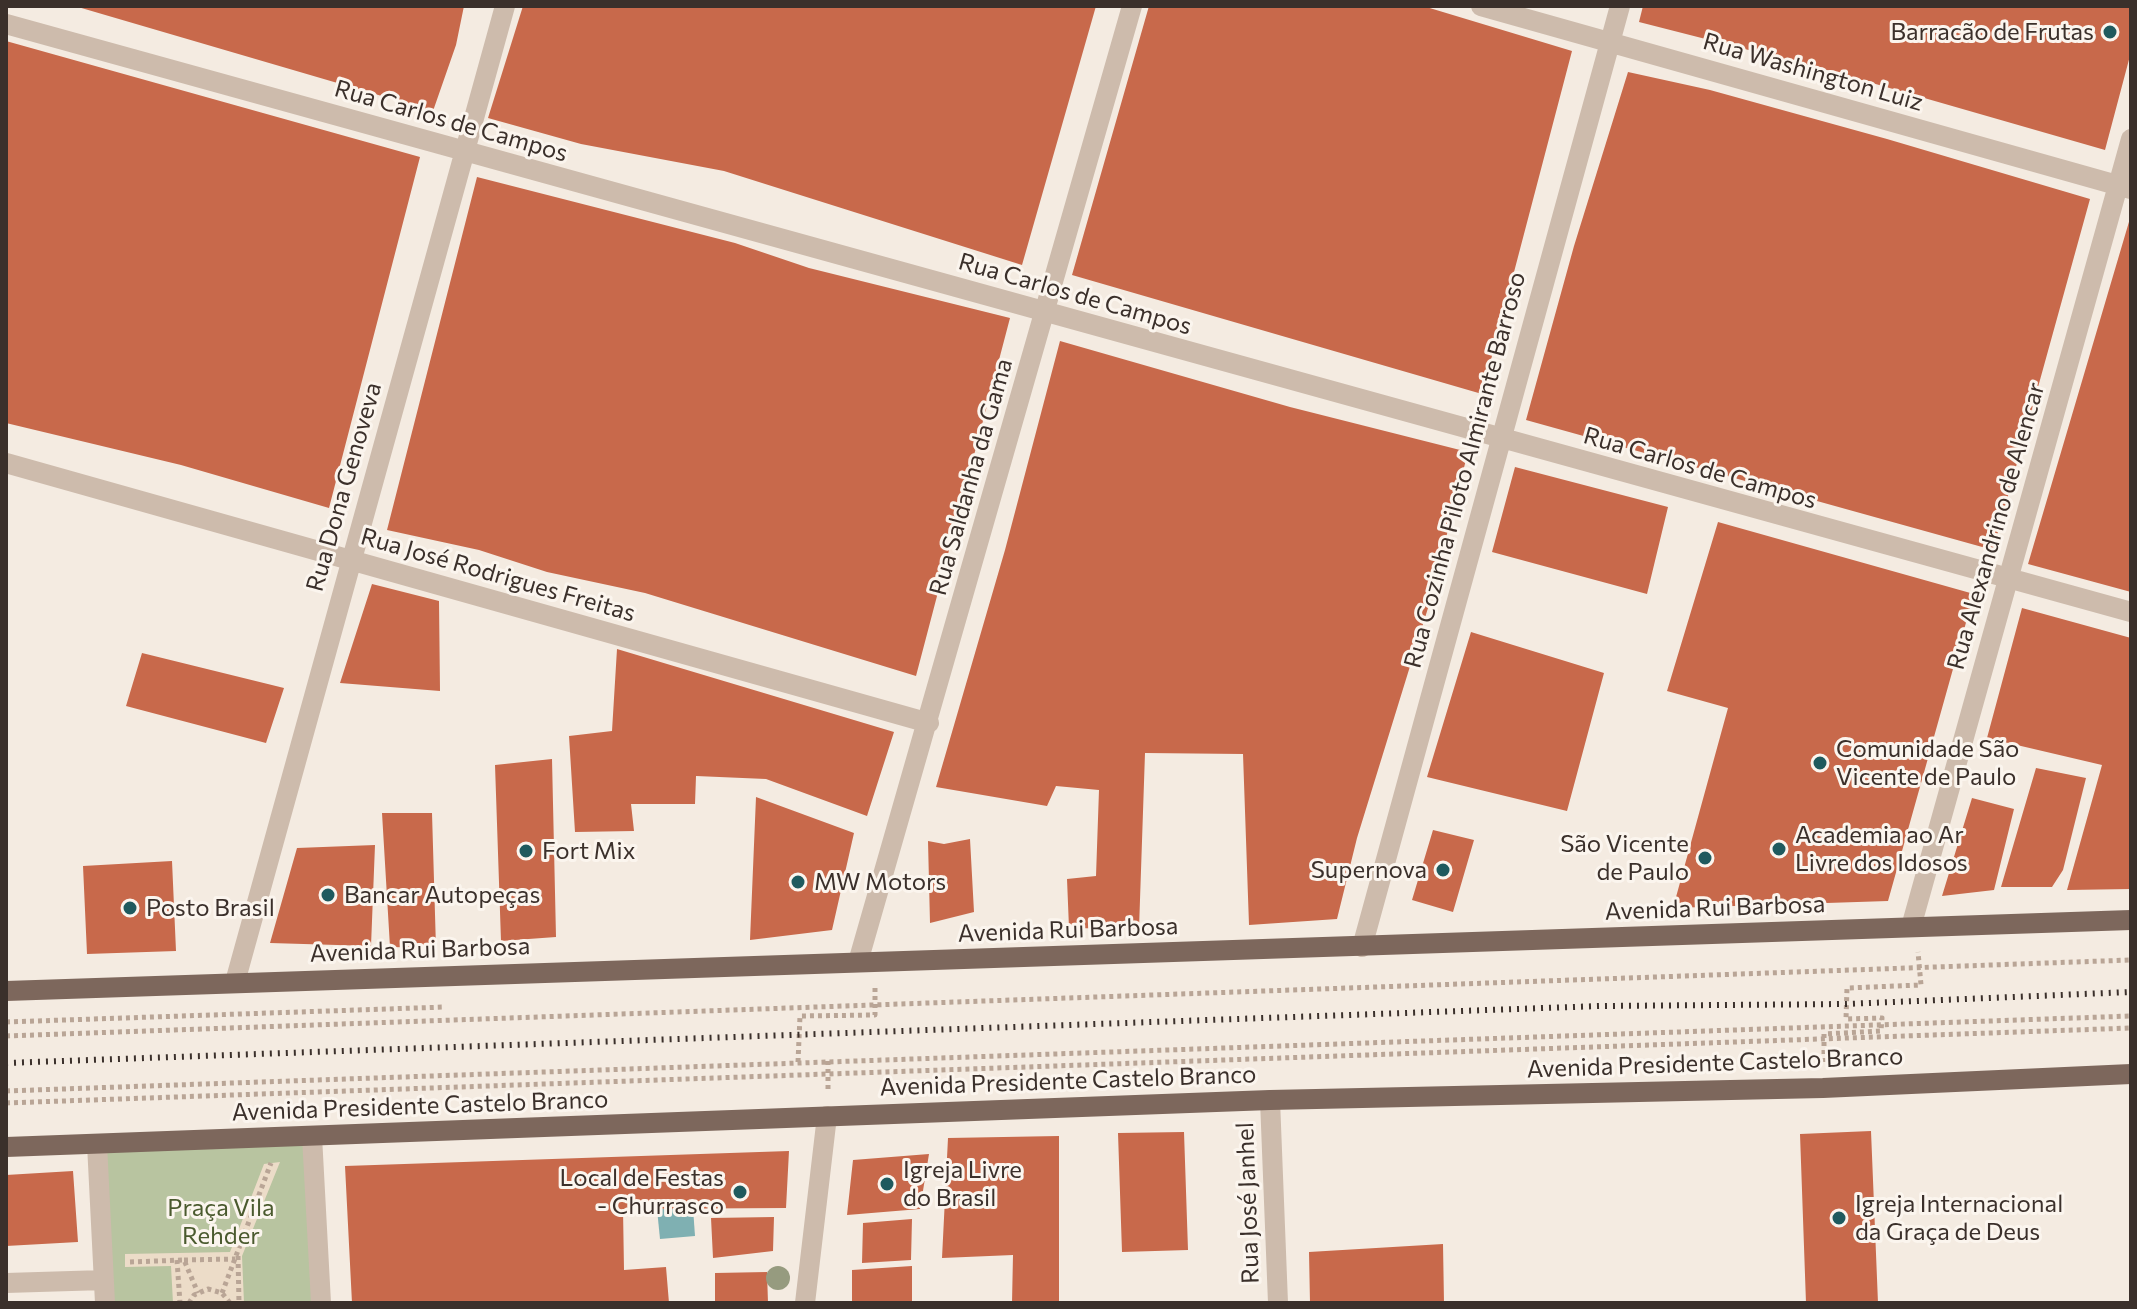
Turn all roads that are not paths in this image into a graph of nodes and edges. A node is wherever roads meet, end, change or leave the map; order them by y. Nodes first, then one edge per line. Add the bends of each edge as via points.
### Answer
1 (505, 6) edge
2 (1132, 6) edge
3 (1481, 6) edge
4 (1620, 6) edge
5 (6, 24) edge
6 (1610, 42) junction
7 (2131, 139) edge
8 (465, 152) junction
9 (2125, 187) edge
10 (1045, 313) junction
11 (1500, 439) junction
12 (6, 463) edge
13 (351, 560) junction
14 (2008, 580) junction
15 (2131, 612) edge
16 (929, 723) junction
17 (2131, 920) edge
18 (1914, 927) junction
19 (1362, 947) junction
20 (866, 962) junction
21 (235, 982) junction
22 (6, 991) edge
23 (2131, 1074) edge
24 (1270, 1100) junction
25 (827, 1116) junction
26 (312, 1136) junction
27 (97, 1144) junction
28 (6, 1147) edge
29 (104, 1280) junction
30 (6, 1283) edge
31 (105, 1303) edge
32 (321, 1303) edge
33 (805, 1303) edge
34 (1278, 1303) edge

1 - 8 street, Rua Dona Genoveva
2 - 10 street, Rua Saldanha da Gama
3 - 6 street, Rua Washington Luiz
4 - 6 street, Rua Cozinha Piloto Almirante Barroso
5 - 8 street, Rua Carlos de Campos
6 - 9 street, Rua Washington Luiz
6 - 11 street, Rua Cozinha Piloto Almirante Barroso
7 - 9 street, Rua Alexandrino de Alencar
8 - 10 street, Rua Carlos de Campos
8 - 13 street, Rua Dona Genoveva
9 - 14 street, Rua Alexandrino de Alencar
10 - 11 street, Rua Carlos de Campos
10 - 16 street, Rua Saldanha da Gama
11 - 14 street, Rua Carlos de Campos
11 - 19 street, Rua Cozinha Piloto Almirante Barroso
12 - 13 street, Rua José Rodrigues Freitas
13 - 16 street, Rua José Rodrigues Freitas
13 - 21 street, Rua Dona Genoveva
14 - 15 street, Rua Carlos de Campos
14 - 18 street, Rua Alexandrino de Alencar
16 - 20 street, Rua Saldanha da Gama
17 - 18 main road, Avenida Rui Barbosa
18 - 19 main road, Avenida Rui Barbosa
19 - 20 main road, Avenida Rui Barbosa
20 - 21 main road, Avenida Rui Barbosa
21 - 22 main road, Avenida Rui Barbosa
23 - 24 main road, Avenida Presidente Castelo Branco via 1823,1088
24 - 25 main road, Avenida Presidente Castelo Branco
24 - 34 street, Rua José Janhel
25 - 26 main road, Avenida Presidente Castelo Branco
25 - 33 street
26 - 27 main road, Avenida Presidente Castelo Branco
26 - 32 street
27 - 28 main road, Avenida Presidente Castelo Branco
27 - 29 street
29 - 30 street
29 - 31 street

